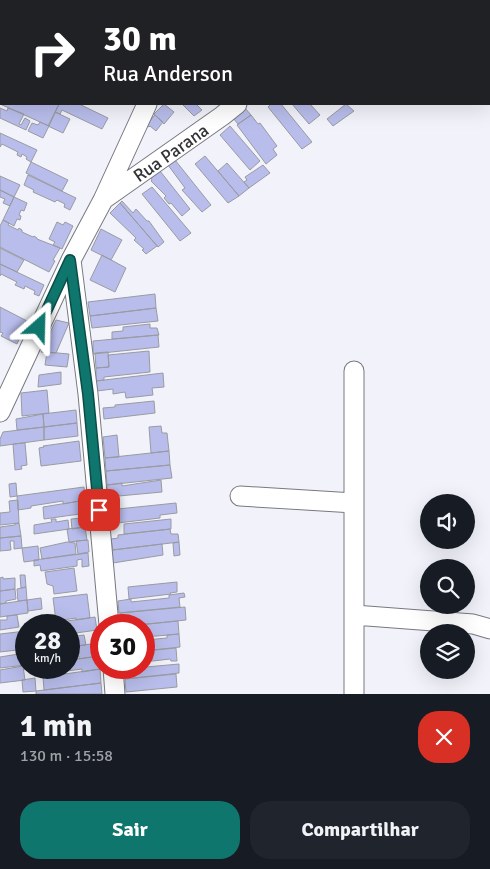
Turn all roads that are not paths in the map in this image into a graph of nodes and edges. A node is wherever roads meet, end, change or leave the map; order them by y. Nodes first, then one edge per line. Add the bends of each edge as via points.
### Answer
1 (147, 105) edge
2 (236, 105) edge
3 (103, 200) junction
4 (70, 260) junction
5 (354, 371) dead end
6 (0, 412) edge
7 (240, 496) dead end
8 (354, 503) junction
9 (108, 614) edge
10 (354, 615) junction
11 (490, 629) edge
12 (114, 679) edge
13 (115, 694) edge
14 (354, 694) edge

1 - 3 street
2 - 3 street, Rua Parana
3 - 4 street
4 - 6 street
4 - 9 street via 88,394
5 - 8 street
7 - 8 street
8 - 10 street
10 - 11 street via 473,624
10 - 14 street
12 - 13 street

